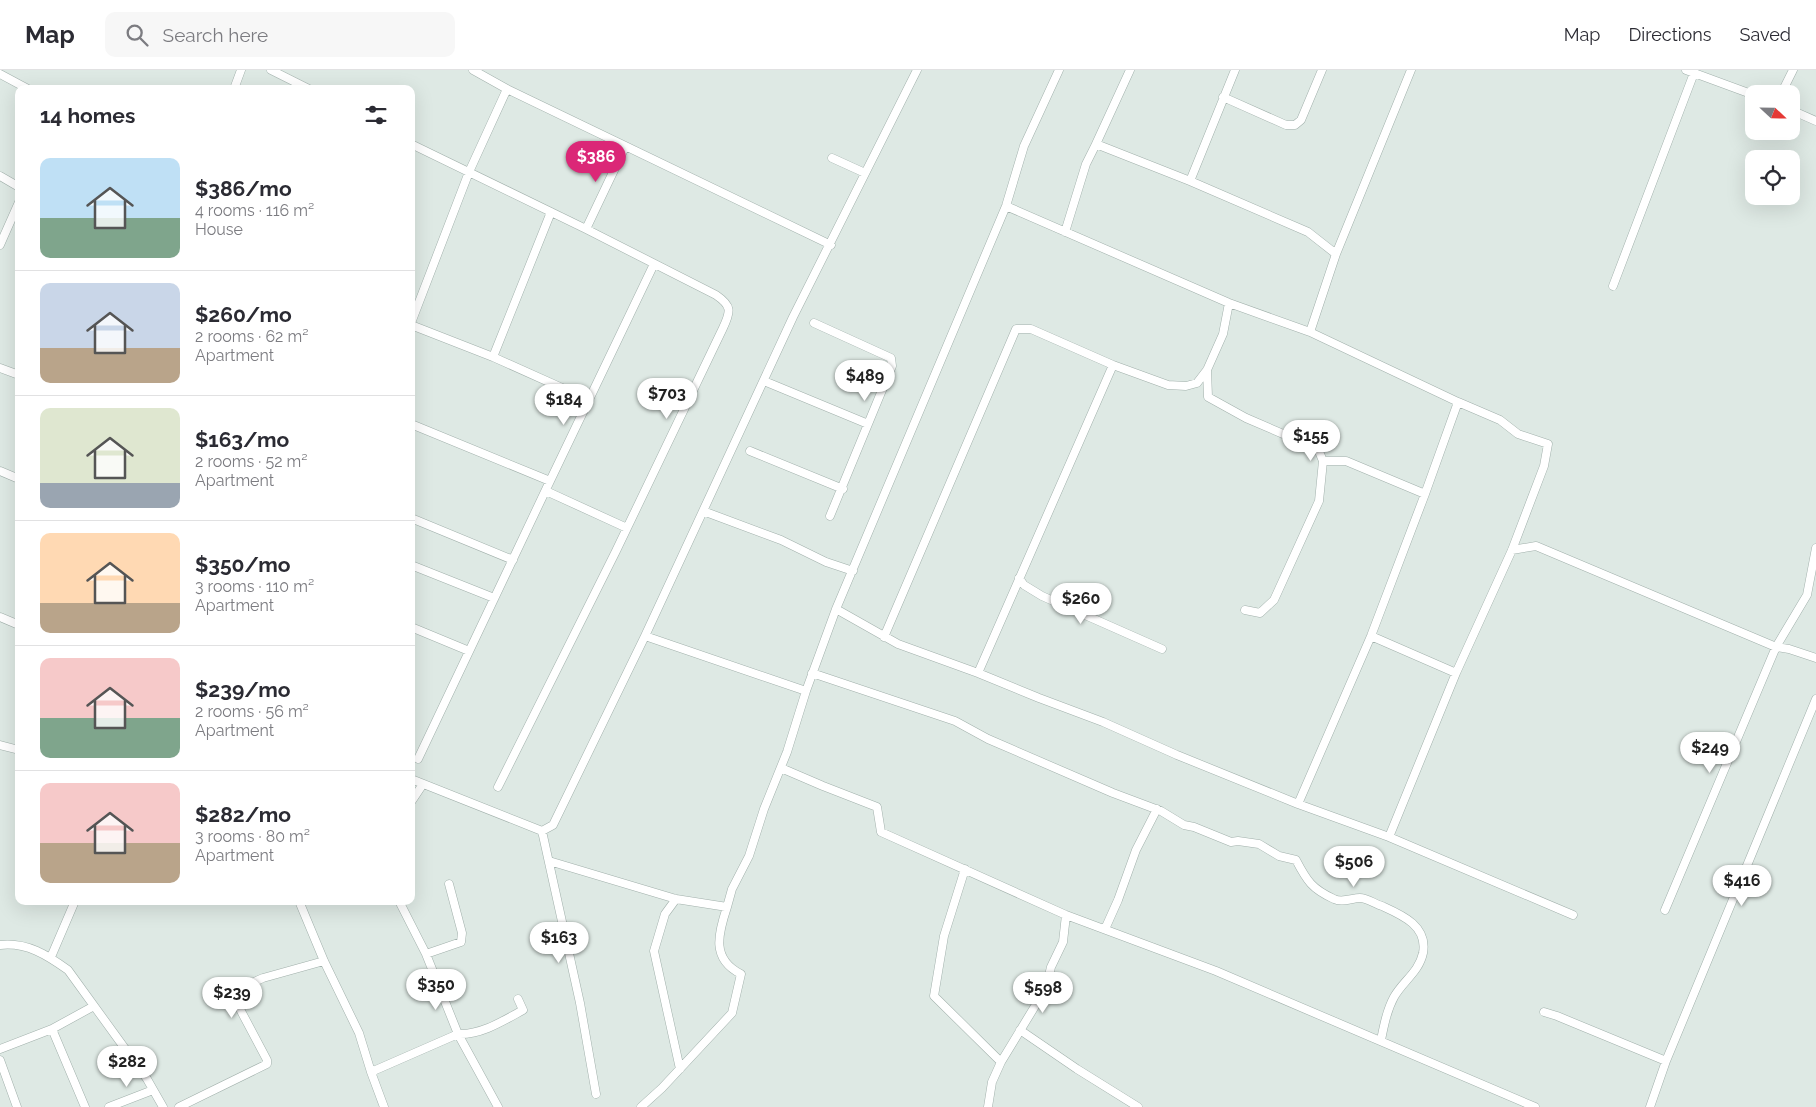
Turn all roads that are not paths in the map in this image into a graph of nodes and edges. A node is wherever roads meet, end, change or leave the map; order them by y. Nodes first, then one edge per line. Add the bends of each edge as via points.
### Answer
1 (242, 70) edge
2 (271, 70) edge
3 (473, 70) edge
4 (917, 70) edge
5 (1059, 70) edge
6 (1130, 70) edge
7 (1235, 70) edge
8 (1322, 70) edge
9 (1411, 70) edge
10 (1686, 70) edge
11 (1794, 70) edge
12 (1694, 73) junction
13 (0, 74) edge
14 (21, 85) edge
15 (236, 85) edge
16 (300, 85) edge
17 (1786, 85) edge
18 (507, 89) junction
19 (1745, 92) edge
20 (1223, 98) junction
21 (1800, 114) edge
22 (1816, 121) edge
23 (1096, 144) junction
24 (415, 146) edge
25 (625, 147) junction
26 (832, 158) dead end
27 (469, 172) junction
28 (864, 173) junction
29 (0, 176) edge
30 (1190, 181) junction
31 (15, 184) edge
32 (1006, 206) junction
33 (15, 211) edge
34 (551, 212) junction
35 (586, 229) junction
36 (1065, 232) junction
37 (0, 244) edge
38 (831, 244) junction
39 (1336, 254) junction
40 (654, 264) junction
41 (1613, 286) dead end
42 (1229, 304) junction
43 (415, 314) edge
44 (814, 323) dead end
45 (415, 326) edge
46 (1310, 332) junction
47 (493, 357) junction
48 (1113, 365) junction
49 (0, 368) edge
50 (1207, 370) junction
51 (15, 374) edge
52 (764, 381) junction
53 (589, 400) junction
54 (1458, 402) junction
55 (868, 424) junction
56 (415, 426) edge
57 (750, 451) dead end
58 (1323, 461) junction
59 (0, 471) edge
60 (15, 477) edge
61 (550, 481) junction
62 (843, 488) junction
63 (546, 491) junction
64 (1425, 494) junction
65 (703, 511) junction
66 (830, 516) dead end
67 (415, 520) edge
68 (627, 528) junction
69 (1816, 548) edge
70 (1512, 550) junction
71 (513, 560) junction
72 (415, 567) edge
73 (853, 571) junction
74 (1020, 578) junction
75 (494, 598) junction
76 (836, 609) junction
77 (1245, 610) dead end
78 (0, 617) edge
79 (15, 623) edge
80 (415, 629) edge
81 (645, 636) junction
82 (1371, 636) junction
83 (884, 637) junction
84 (1776, 647) junction
85 (1162, 649) dead end
86 (469, 651) junction
87 (1816, 658) edge
88 (978, 673) junction
89 (1456, 673) junction
90 (812, 674) junction
91 (806, 692) junction
92 (1816, 699) edge
93 (0, 745) edge
94 (15, 749) edge
95 (418, 759) dead end
96 (781, 768) junction
97 (415, 781) edge
98 (423, 784) junction
99 (498, 787) dead end
100 (415, 796) edge
101 (1298, 804) junction
102 (1156, 809) junction
103 (542, 831) junction
104 (1389, 837) junction
105 (549, 861) junction
106 (964, 869) junction
107 (449, 884) dead end
108 (676, 899) junction
109 (73, 905) edge
110 (300, 905) edge
111 (401, 905) edge
112 (726, 907) junction
113 (1665, 910) dead end
114 (1066, 915) junction
115 (1573, 915) dead end
116 (1106, 929) junction
117 (0, 945) edge
118 (426, 954) junction
119 (50, 957) junction
120 (324, 961) junction
121 (518, 999) dead end
122 (94, 1006) junction
123 (1544, 1012) dead end
124 (52, 1029) junction
125 (1020, 1030) junction
126 (458, 1034) junction
127 (1381, 1040) junction
128 (0, 1049) edge
129 (0, 1060) edge
130 (1666, 1061) junction
131 (1001, 1062) junction
132 (680, 1069) junction
133 (370, 1072) junction
134 (153, 1090) junction
135 (596, 1094) dead end
136 (17, 1107) edge
137 (85, 1107) edge
138 (109, 1107) edge
139 (163, 1107) edge
140 (179, 1107) edge
141 (384, 1107) edge
142 (498, 1107) edge
143 (642, 1107) edge
144 (988, 1107) edge
145 (1138, 1107) edge
146 (1535, 1107) edge
147 (1650, 1107) edge

1 - 15 street
2 - 16 street
3 - 18 street
4 - 28 street
5 - 32 street via 1024,146
6 - 23 street
7 - 20 street
8 - 20 street via 1301,120 1295,125 1286,125
9 - 39 street
10 - 12 street
11 - 17 street
12 - 19 street
12 - 41 street
13 - 14 street
18 - 25 street
18 - 27 street
20 - 30 street
21 - 22 street
23 - 30 street
23 - 36 street via 1086,164
24 - 27 street
25 - 35 street
25 - 38 street
26 - 28 street
27 - 34 street
27 - 43 street
28 - 38 street
29 - 31 street
30 - 39 street via 1308,232
32 - 36 street
32 - 73 street
33 - 37 street
34 - 35 street
34 - 47 street
35 - 40 street
36 - 42 street
38 - 52 street
39 - 46 street
40 - 53 street
40 - 68 street via 723,300 729,314
42 - 46 street
42 - 50 street via 1224,334
44 - 55 street via 891,358 892,366
45 - 47 street
46 - 54 street
47 - 53 street
48 - 50 street via 1168,385 1186,386 1197,383
48 - 74 street
48 - 83 street via 1031,329 1016,329
49 - 51 street
50 - 58 street via 1208,397 1246,418 1318,449
52 - 55 street
52 - 65 street
53 - 61 street
54 - 64 street
54 - 70 street via 1500,420 1518,434 1548,444 1544,466
55 - 62 street
56 - 61 street
57 - 62 street
58 - 64 street via 1346,461
58 - 77 street via 1319,501 1274,600 1260,612
59 - 60 street
61 - 63 street
62 - 66 street
63 - 68 street
63 - 71 street
64 - 82 street
65 - 73 street
65 - 81 street
67 - 71 street
68 - 99 street
69 - 84 street via 1807,595
70 - 84 street via 1536,546
70 - 89 street
71 - 75 street
72 - 75 street
73 - 76 street
74 - 85 street via 1024,585 1042,596
74 - 88 street
75 - 86 street
76 - 83 street
76 - 90 street
78 - 79 street
80 - 86 street
81 - 91 street
81 - 103 street via 553,825
82 - 89 street
82 - 101 street
83 - 88 street
84 - 87 street
84 - 113 street
86 - 95 street
88 - 101 street
89 - 104 street
90 - 91 street
90 - 102 street via 955,721 988,739
91 - 96 street
92 - 130 street
93 - 94 street
96 - 106 street via 877,807 881,832
96 - 112 street via 749,856
97 - 98 street
98 - 100 street
98 - 103 street
101 - 104 street
102 - 116 street via 1136,850
102 - 127 street via 1184,825 1231,842 1260,844 1279,856 1296,860 1315,890 1337,901 1362,898 1401,914 1415,924 1422,938 1421,961 1395,995
103 - 105 street
104 - 115 street
105 - 108 street
105 - 135 street
106 - 114 street
106 - 131 street via 944,936 934,996
107 - 118 street via 462,933 460,942
108 - 112 street
108 - 132 street via 666,914 654,951
109 - 119 street
110 - 120 street
111 - 118 street
112 - 132 street via 719,929 719,952 732,970 741,974 732,1013
114 - 116 street
114 - 125 street via 1063,942 1048,982
116 - 127 street
117 - 119 street via 22,946
118 - 126 street
119 - 122 street via 68,970
120 - 133 street via 358,1033
120 - 140 street via 246,986 238,997 241,1011 267,1064
121 - 126 street via 523,1010 497,1024 469,1034
122 - 124 street
122 - 134 street
123 - 130 street
124 - 128 street
124 - 137 street
125 - 131 street
125 - 145 street
126 - 133 street
126 - 142 street
127 - 146 street
129 - 136 street
130 - 147 street
131 - 144 street via 992,1082
132 - 143 street
133 - 141 street
134 - 138 street
134 - 139 street

